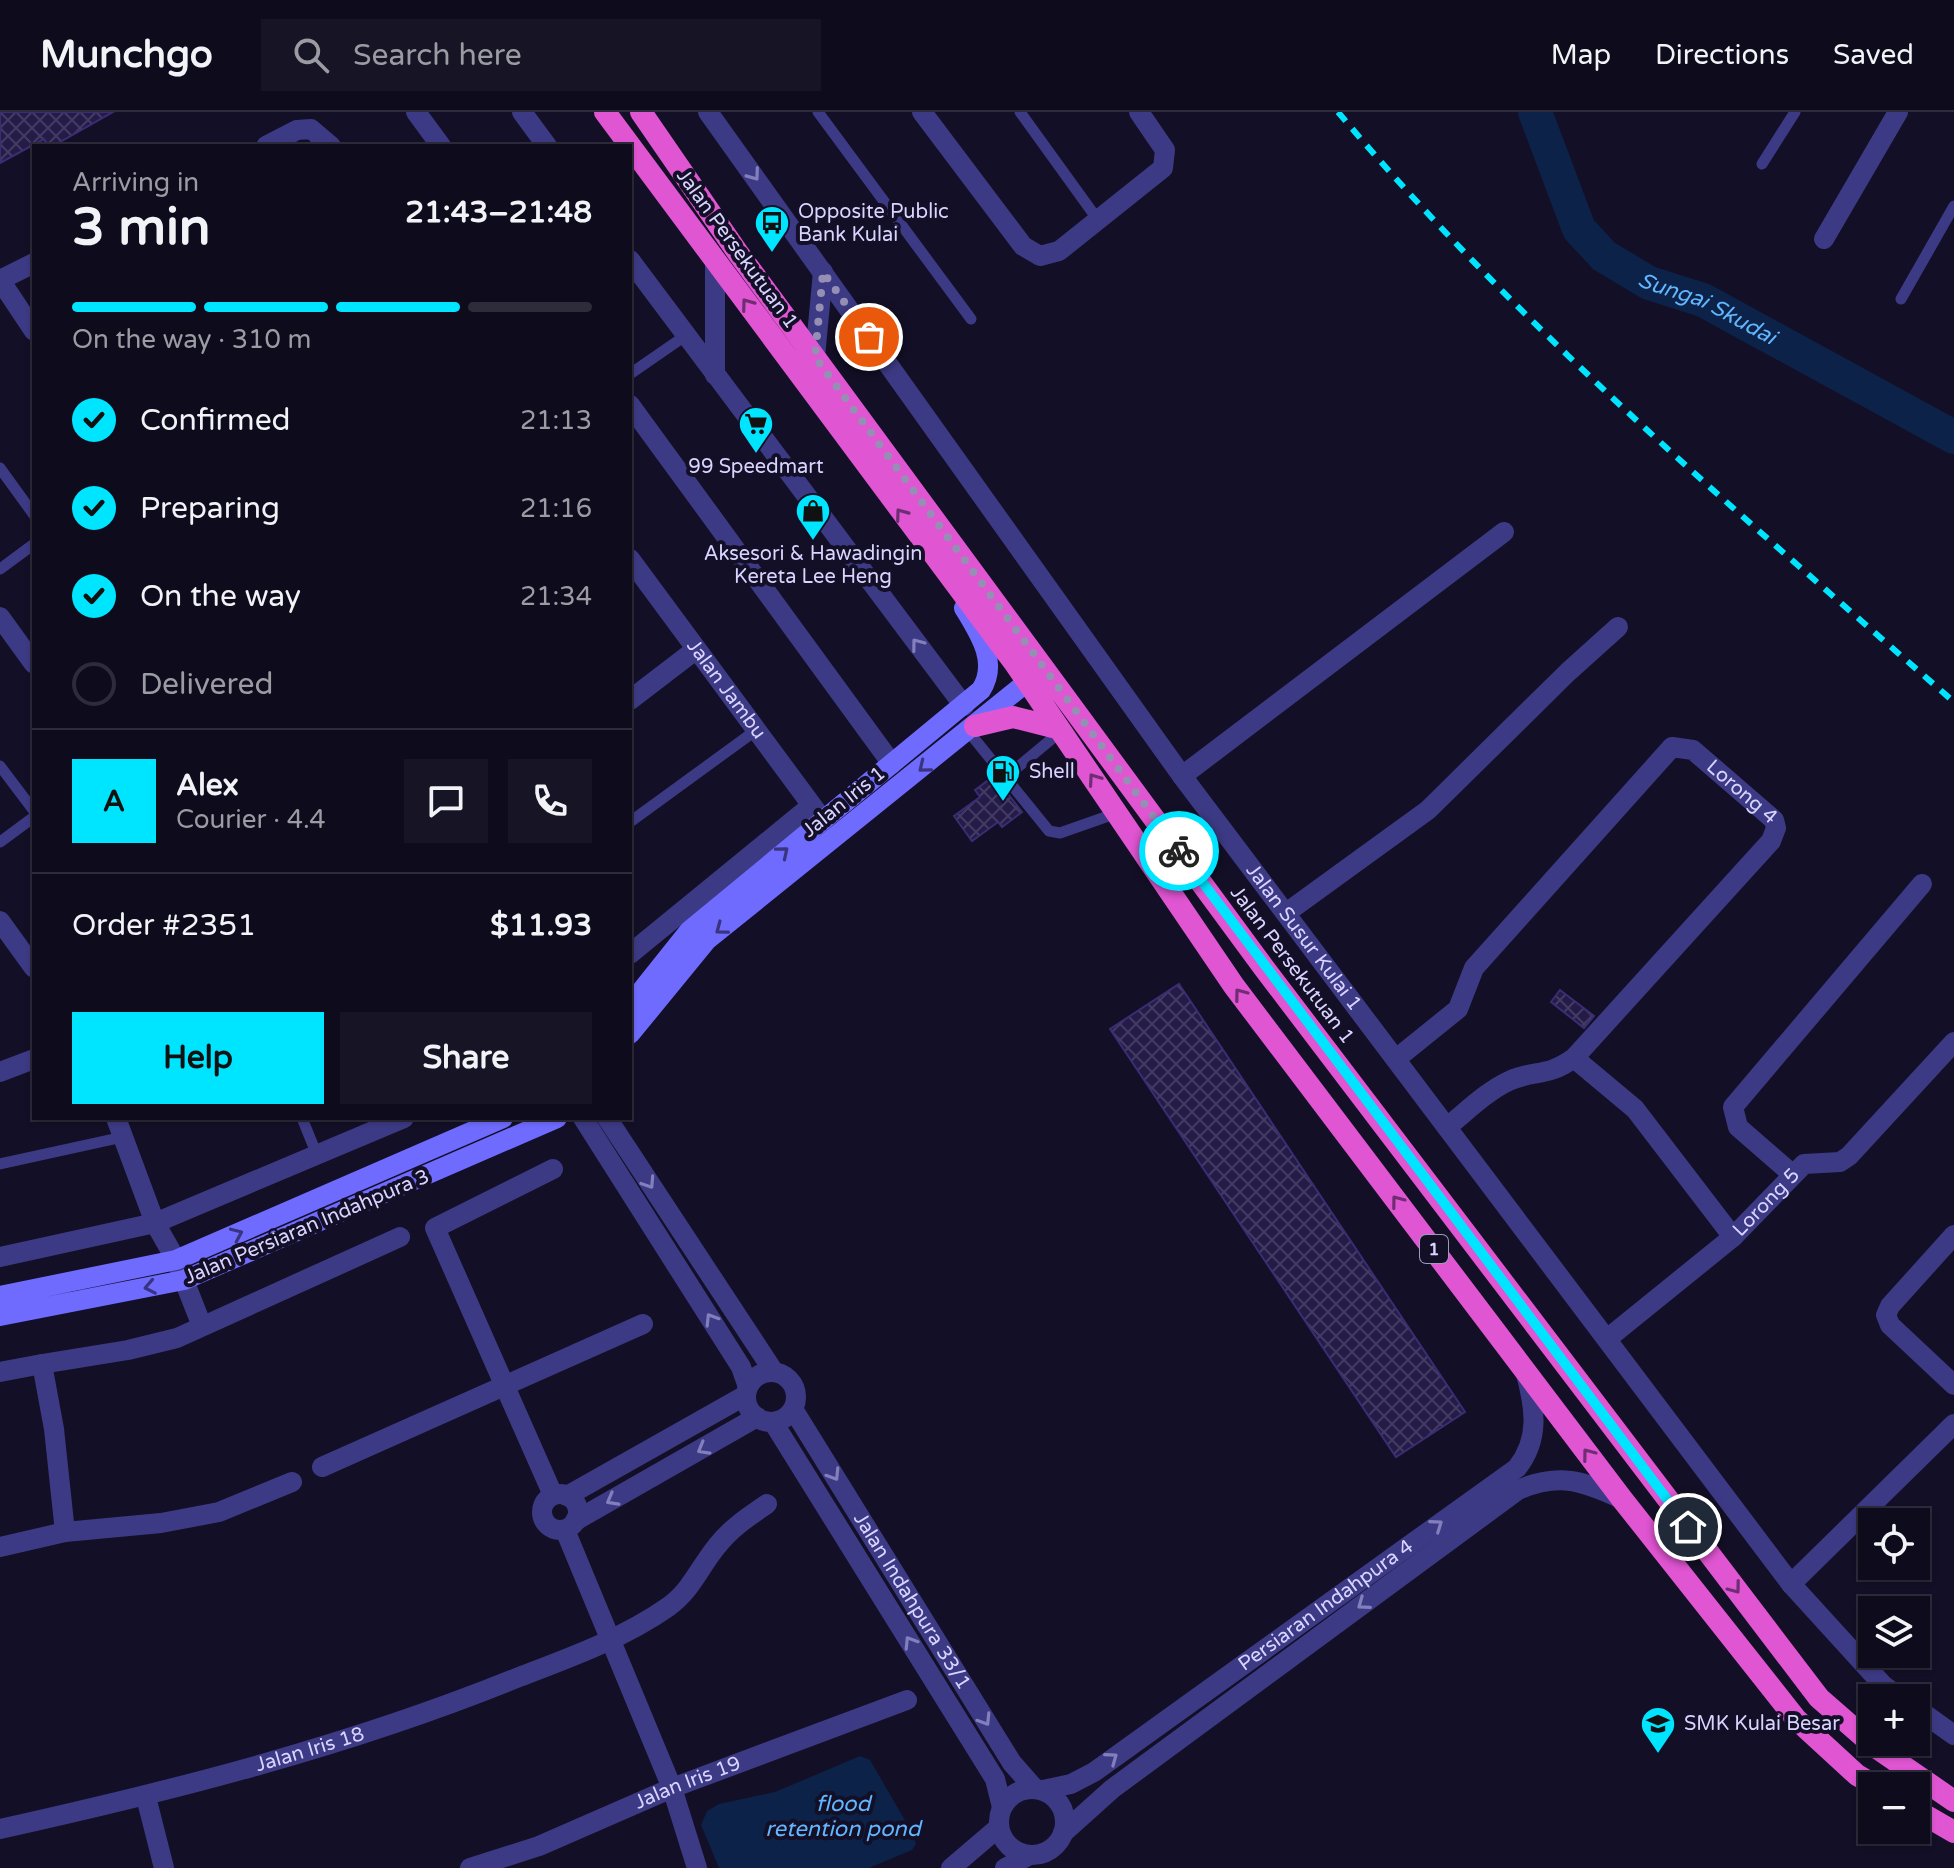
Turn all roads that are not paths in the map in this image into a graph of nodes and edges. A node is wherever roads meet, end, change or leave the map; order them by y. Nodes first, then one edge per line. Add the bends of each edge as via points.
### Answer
1 (416, 112) edge
2 (522, 112) edge
3 (605, 112) edge
4 (641, 112) edge
5 (708, 112) edge
6 (818, 112) edge
7 (922, 112) edge
8 (1020, 112) edge
9 (1139, 112) edge
10 (1795, 112) edge
11 (1898, 112) edge
12 (270, 144) edge
13 (329, 144) edge
14 (440, 144) edge
15 (546, 144) edge
16 (629, 144) edge
17 (632, 148) edge
18 (1762, 164) dead end
19 (1954, 206) edge
20 (1098, 220) junction
21 (1824, 239) dead end
22 (715, 260) junction
23 (632, 263) edge
24 (32, 264) edge
25 (823, 272) junction
26 (0, 280) edge
27 (1901, 299) dead end
28 (971, 319) dead end
29 (32, 328) edge
30 (685, 336) junction
31 (815, 357) junction
32 (632, 373) edge
33 (715, 375) junction
34 (632, 408) edge
35 (0, 468) edge
36 (32, 512) edge
37 (1504, 532) dead end
38 (32, 545) edge
39 (632, 562) edge
40 (0, 569) edge
41 (951, 582) junction
42 (0, 617) edge
43 (1618, 627) dead end
44 (694, 651) junction
45 (1033, 653) junction
46 (32, 661) edge
47 (1027, 682) junction
48 (632, 695) edge
49 (964, 706) junction
50 (972, 728) junction
51 (1058, 730) junction
52 (755, 731) junction
53 (892, 764) junction
54 (0, 766) edge
55 (1182, 776) junction
56 (1006, 777) junction
57 (32, 811) edge
58 (816, 812) junction
59 (1118, 813) junction
60 (32, 816) edge
61 (632, 821) edge
62 (0, 842) edge
63 (1922, 884) dead end
64 (1286, 913) junction
65 (0, 921) edge
66 (632, 952) edge
67 (32, 965) edge
68 (632, 1002) edge
69 (632, 1032) edge
70 (1954, 1042) edge
71 (1574, 1058) junction
72 (1396, 1059) junction
73 (32, 1060) edge
74 (1, 1070) edge
75 (303, 1120) edge
76 (399, 1120) edge
77 (492, 1120) edge
78 (553, 1120) edge
79 (584, 1120) edge
80 (608, 1120) edge
81 (118, 1123) edge
82 (466, 1125) edge
83 (1447, 1127) junction
84 (317, 1155) junction
85 (478, 1155) junction
86 (0, 1164) edge
87 (553, 1169) dead end
88 (1791, 1173) junction
89 (155, 1223) junction
90 (1954, 1235) edge
91 (400, 1237) dead end
92 (1733, 1237) junction
93 (0, 1257) edge
94 (176, 1260) junction
95 (184, 1280) junction
96 (0, 1296) edge
97 (0, 1316) edge
98 (643, 1324) dead end
99 (202, 1326) junction
100 (1607, 1339) junction
101 (42, 1364) junction
102 (1525, 1370) junction
103 (0, 1372) edge
104 (774, 1372) junction
105 (503, 1384) junction
106 (1954, 1385) edge
107 (747, 1391) junction
108 (793, 1409) junction
109 (765, 1420) junction
110 (1954, 1424) edge
111 (322, 1467) dead end
112 (292, 1482) dead end
113 (560, 1496) junction
114 (1622, 1499) junction
115 (767, 1504) dead end
116 (570, 1525) junction
117 (65, 1532) junction
118 (0, 1547) edge
119 (1791, 1584) junction
120 (611, 1638) junction
121 (1882, 1684) edge
122 (907, 1700) dead end
123 (1930, 1718) edge
124 (1954, 1735) edge
125 (1858, 1776) edge
126 (672, 1788) junction
127 (1039, 1789) junction
128 (146, 1797) junction
129 (1954, 1801) edge
130 (1000, 1817) junction
131 (1930, 1818) edge
132 (0, 1829) edge
133 (1954, 1832) edge
134 (1063, 1833) junction
135 (1030, 1855) junction
136 (164, 1868) edge
137 (470, 1868) edge
138 (697, 1868) edge
139 (951, 1868) edge
140 (1005, 1868) edge

1 - 14 street
2 - 15 street
3 - 16 highway, Jalan Persekutuan 1 / 1
4 - 31 highway, Jalan Persekutuan 1 / 1
5 -> 25 street, Jalan Susur Kulai 1
6 - 28 lane
7 - 20 street via 1030,253 1050,256
8 - 20 lane
9 - 20 street via 1165,150 1163,168
10 - 18 lane
11 - 21 street
12 - 13 street via 311,129
17 - 22 highway, Jalan Persekutuan 1 / 1
19 - 27 lane
22 - 33 street
41 -> 22 highway, Jalan Persekutuan 1 / 1
23 - 30 street
24 - 26 street
25 - 31 street
25 - 55 street, Jalan Susur Kulai 1
26 - 29 street
30 - 32 lane
30 - 33 street
31 - 45 highway, Jalan Persekutuan 1 / 1
49 -> 33 street
34 - 53 street
35 - 36 lane
37 - 55 street
38 - 40 lane
39 - 44 street, Jalan Jambu
41 - 47 highway, Jalan Persekutuan 1 / 1
41 - 49 main road, Jalan Iris 1 via 990,664 988,680
42 - 46 street
43 - 64 street via 1428,810
44 - 48 street
44 - 52 street, Jalan Jambu
45 - 47 highway
45 -> 129 highway, Jalan Persekutuan 1 / 1 via 1273,979 1819,1698 1874,1746
47 - 50 main road, Jalan Iris 1
47 - 51 highway, Jalan Persekutuan 1 / 1
49 - 53 main road, Jalan Iris 1
50 - 51 highway via 1013,717
50 - 56 lane
50 -> 69 main road, Jalan Iris 1 via 707,940
51 - 56 lane
59 -> 51 highway, Jalan Persekutuan 1 / 1
52 - 58 street, Jalan Jambu
52 - 61 lane
53 - 58 main road, Jalan Iris 1
54 - 57 lane
55 - 64 street, Jalan Susur Kulai 1
56 - 59 lane via 1049,831 1060,833
58 - 66 street
68 -> 58 main road, Jalan Iris 1 via 689,931
102 -> 59 highway, Jalan Persekutuan 1 / 1 via 1234,986
60 - 62 lane
63 - 88 street via 1733,1107 1738,1127
64 - 72 street, Jalan Susur Kulai 1
65 - 67 street
70 - 88 street, Lorong 5 via 1849,1156 1840,1162 1804,1164
71 - 72 street, Lorong 4 via 1775,835 1769,815 1687,746 1666,752 1474,968 1458,1009
71 - 83 street, Lorong 4 via 1551,1073 1505,1083
71 - 92 street via 1635,1109
72 - 83 street, Jalan Susur Kulai 1
73 - 74 street
75 - 84 lane
76 - 84 street
77 - 82 main road, Jalan Persiaran Indahpura 3
78 - 85 main road, Jalan Persiaran Indahpura 3
107 -> 79 street via 741,1367
80 -> 104 street
81 - 86 lane
81 - 89 street
82 - 85 street
94 -> 82 main road, Jalan Persiaran Indahpura 3
83 - 100 street, Jalan Susur Kulai 1
84 - 89 street
85 - 95 main road, Jalan Persiaran Indahpura 3
87 - 105 street via 435,1228
88 - 92 street, Lorong 5
89 - 93 street
89 - 94 street
90 - 106 street via 1886,1315 1890,1325
91 - 99 street
92 - 100 street, Lorong 5
94 - 95 street
94 - 96 main road, Jalan Persiaran Indahpura 3
95 -> 97 main road, Jalan Persiaran Indahpura 3
95 - 99 street
98 - 105 street
99 - 101 street via 128,1350
100 - 119 street, Jalan Susur Kulai 1
101 - 103 street
101 - 117 street
114 -> 102 highway, Jalan Persekutuan 1 / 1
127 -> 102 street, Persiaran Indahpura 4 via 1071,1784 1094,1772 1517,1468 1533,1441 1534,1414
104 - 107 street via 759,1375
104 - 108 street via 793,1386
105 - 111 street
105 - 113 street
107 - 109 street via 750,1412
107 - 113 street
108 - 109 street
108 -> 127 street, Jalan Indahpura 33/1 via 1012,1763
109 -> 116 street
130 -> 109 street, Jalan Indahpura 33/1 via 995,1779
110 - 119 street
112 - 117 street via 219,1512
113 - 116 street via 578,1509
113 - 116 street via 544,1503 543,1519 550,1528
114 - 125 highway, Jalan Persekutuan 1 / 1 via 1796,1719
114 -> 134 street, Persiaran Indahpura 4 via 1582,1481 1542,1482 1518,1490 1112,1789
115 - 120 street, Jalan Iris 18 via 734,1527 692,1586 667,1608
116 - 120 street
117 - 118 street
119 - 121 street, Jalan Susur Kulai 1
120 - 126 street
120 - 128 street, Jalan Iris 18 via 455,1703
122 - 126 street, Jalan Iris 19
123 - 124 street
126 - 137 street, Jalan Iris 19 via 539,1846
126 - 138 street
127 - 130 street, Persiaran Indahpura 4 via 1014,1794
127 - 134 street via 1055,1797 1063,1810
128 - 132 street, Jalan Iris 18
128 - 136 street
130 - 135 street via 1006,1843
130 - 139 street, Persiaran Indahpura 4 via 977,1849
131 - 133 highway
134 - 135 street, Persiaran Indahpura 4 via 1054,1847
135 - 140 street, Persiaran Indahpura 4

